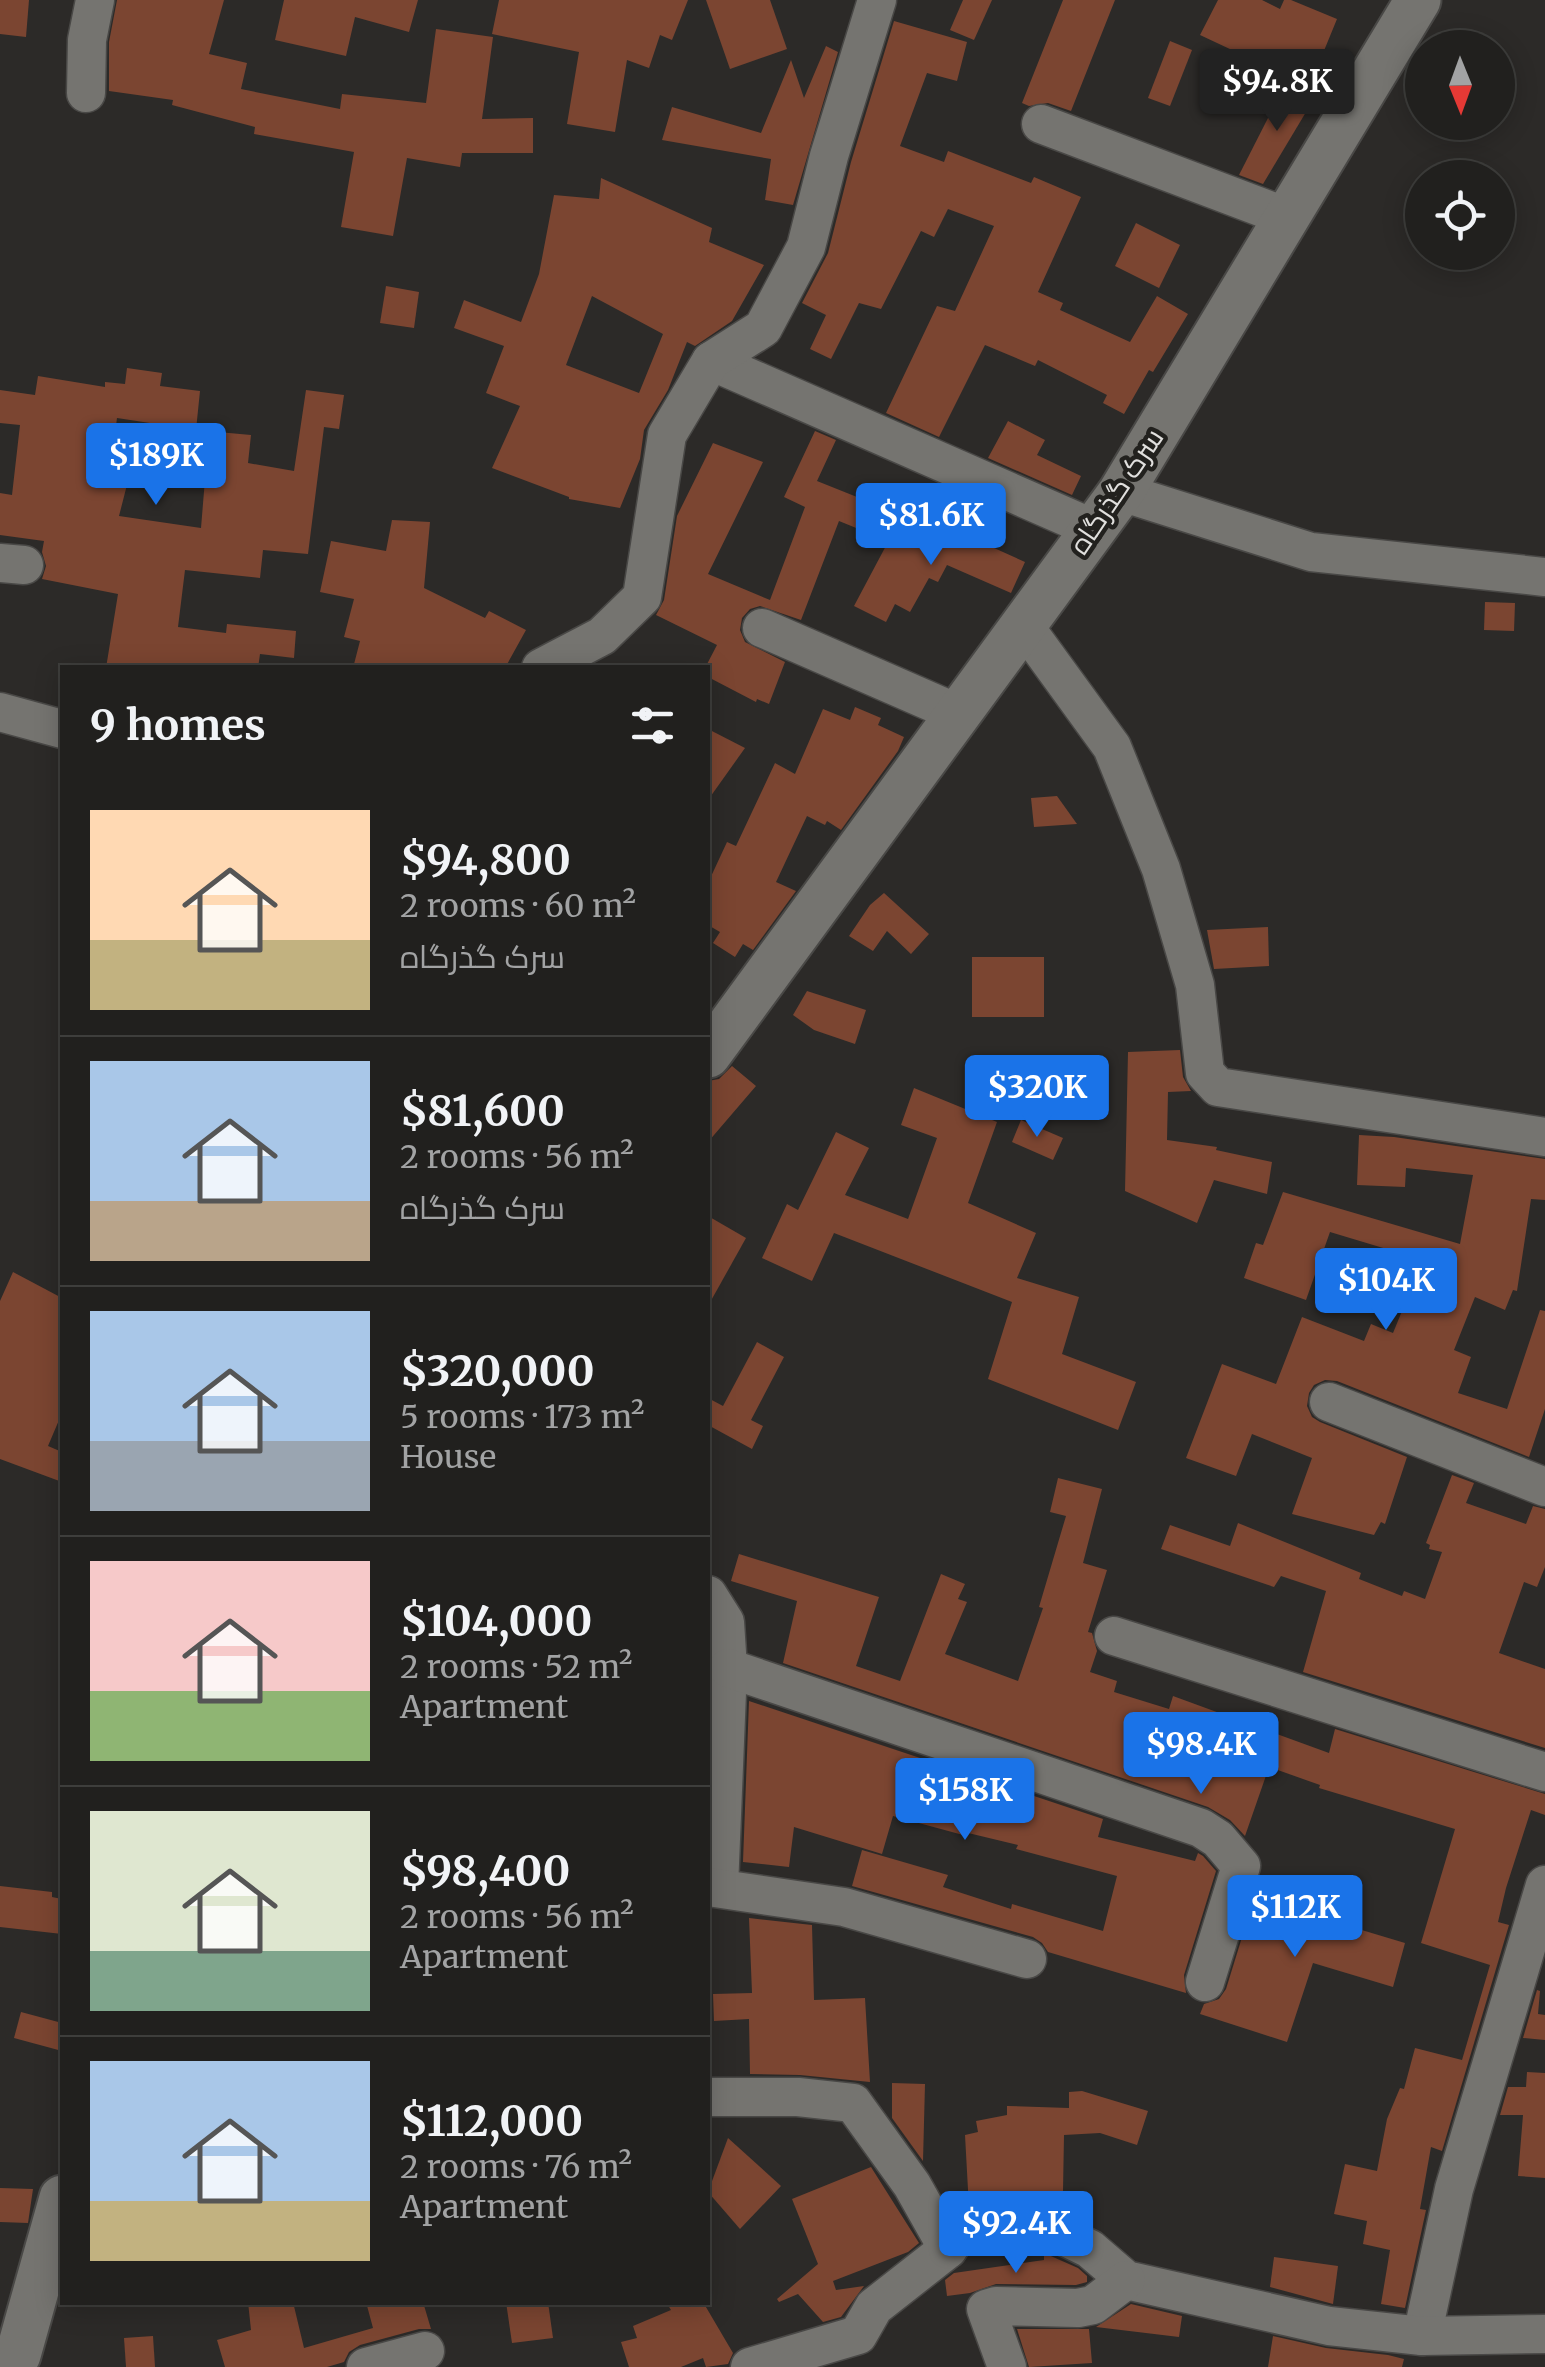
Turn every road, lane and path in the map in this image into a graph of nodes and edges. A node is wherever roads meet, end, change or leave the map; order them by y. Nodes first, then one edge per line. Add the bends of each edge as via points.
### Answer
1 (95, 0) edge
2 (877, 0) edge
3 (1418, 0) edge
4 (86, 94) dead end
5 (1041, 124) dead end
6 (1286, 218) junction
7 (711, 361) junction
8 (1121, 492) junction
9 (1092, 528) junction
10 (1545, 576) edge
11 (1024, 626) junction
12 (762, 628) dead end
13 (547, 665) edge
14 (0, 712) edge
15 (959, 714) junction
16 (60, 728) edge
17 (710, 1051) edge
18 (1545, 1137) edge
19 (1329, 1402) dead end
20 (1545, 1486) edge
21 (710, 1598) edge
22 (1114, 1636) dead end
23 (728, 1668) junction
24 (1545, 1772) edge
25 (1545, 1886) edge
26 (714, 1887) edge
27 (1027, 1959) dead end
28 (1205, 1982) dead end
29 (710, 2097) edge
30 (60, 2204) edge
31 (948, 2249) junction
32 (1126, 2280) junction
33 (1545, 2334) edge
34 (1422, 2336) junction
35 (425, 2351) dead end
36 (862, 2351) edge
37 (9, 2358) edge
38 (366, 2367) edge
39 (750, 2367) edge
40 (1007, 2367) edge

1 - 4 street
2 - 7 street via 806,247 762,328
3 - 6 street, سرک گذرگاه
5 - 6 street
6 - 8 street, سرک گذرگاه
7 - 9 street
7 - 13 street via 667,435 642,597 602,636
8 - 9 street, سرک گذرگاه
8 - 10 street via 1311,552
9 - 11 street, سرک گذرگاه
11 - 15 street, سرک گذرگاه
11 - 18 street via 1112,747 1162,870 1195,985 1204,1073 1218,1086
12 - 15 street
14 - 16 street
15 - 17 street, سرک گذرگاه
19 - 20 street
21 - 23 street via 725,1622
22 - 24 street
23 - 26 street
23 - 28 street via 1218,1839 1241,1866
25 - 34 street via 1454,2189
26 - 27 street via 844,1907
29 - 31 street via 853,2103
30 - 37 street
31 - 32 street via 957,2236 1000,2220 1048,2228 1090,2249
31 - 36 street via 874,2307
32 - 34 street via 1329,2326
32 - 40 street via 1093,2305 986,2310
33 - 34 street
35 - 38 street
36 - 39 street

